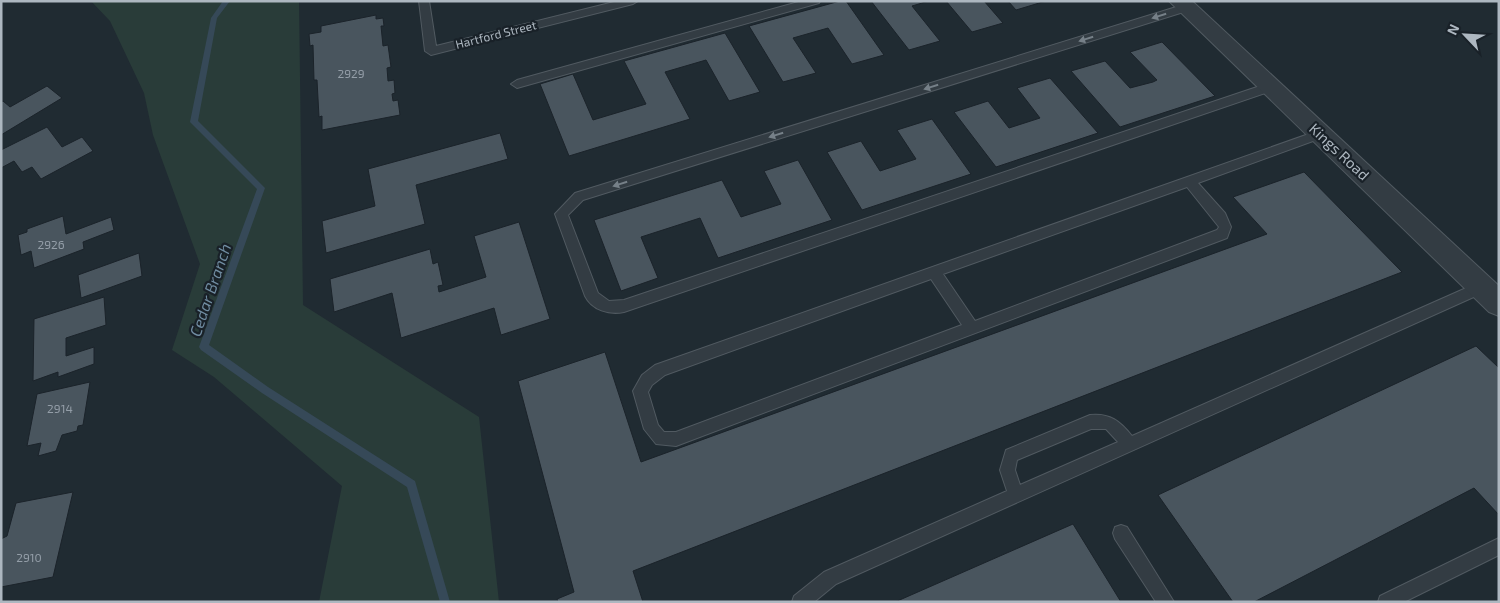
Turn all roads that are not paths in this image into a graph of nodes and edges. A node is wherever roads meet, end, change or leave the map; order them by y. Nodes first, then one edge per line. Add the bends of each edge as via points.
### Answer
1 (424, 1) edge
2 (594, 1) edge
3 (633, 1) edge
4 (815, 1) edge
5 (1182, 5) edge
6 (610, 7) junction
7 (517, 84) dead end
8 (1270, 87) junction
9 (1320, 134) junction
10 (1190, 181) junction
11 (934, 272) junction
12 (1490, 295) edge
13 (972, 328) junction
14 (1130, 445) junction
15 (1017, 495) junction
16 (1121, 533) dead end
17 (1499, 546) edge
18 (800, 602) edge
19 (1166, 602) edge
20 (1386, 602) edge

1 - 6 lane, Hartford Street via 431,51
2 - 6 lane
3 - 6 lane, Hartford Street
4 - 7 lane
5 - 8 street, Kings Road
5 -> 8 lane via 579,196 561,214 592,296 612,309 624,306
8 - 9 street, Kings Road
9 - 10 lane
9 - 12 street, Kings Road
10 - 11 lane
10 - 13 lane via 1220,217 1225,227 1222,234
11 - 13 lane
11 - 13 lane via 660,370 647,380 640,391 652,428 661,438 676,440
12 - 14 lane
14 - 15 lane
14 - 15 lane via 1113,424 1104,420 1090,422 1011,455 1006,472
15 - 18 lane via 830,578
16 - 19 lane
17 - 20 lane

